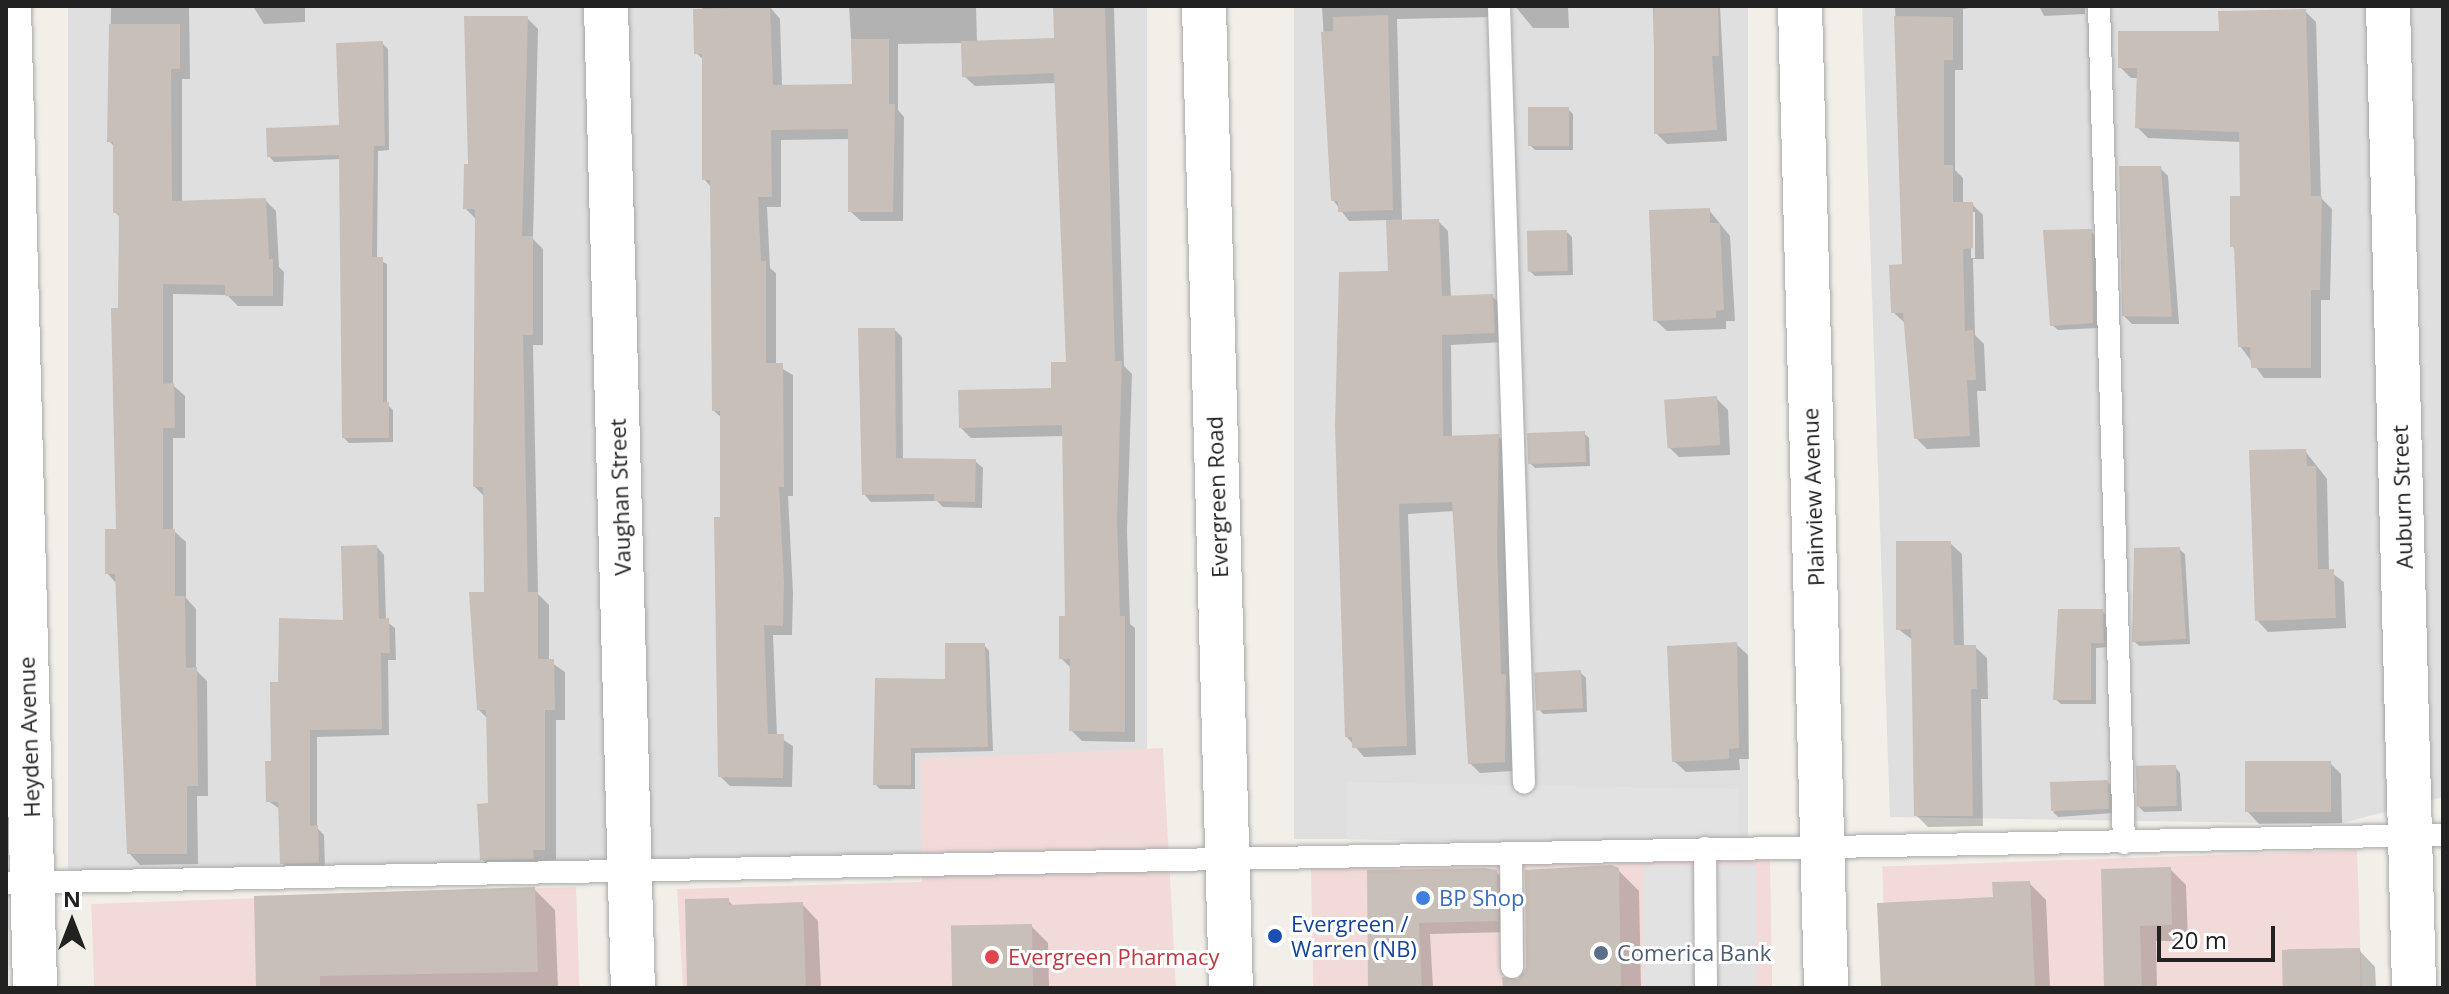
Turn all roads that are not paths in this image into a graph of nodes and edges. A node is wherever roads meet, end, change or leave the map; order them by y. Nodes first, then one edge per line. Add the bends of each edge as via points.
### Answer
1 (9, 6) edge
2 (606, 6) edge
3 (1204, 6) edge
4 (1499, 6) edge
5 (1800, 6) edge
6 (2099, 6) edge
7 (2388, 6) edge
8 (1524, 783) dead end
9 (2428, 835) edge
10 (2124, 843) junction
11 (1822, 844) junction
12 (1705, 848) junction
13 (1511, 854) junction
14 (1227, 862) junction
15 (630, 874) junction
16 (19, 883) edge
17 (1512, 967) dead end
18 (35, 988) edge
19 (633, 988) edge
20 (1231, 988) edge
21 (1706, 988) edge
22 (1826, 988) edge
23 (2414, 988) edge

1 - 16 street, Heyden Avenue
2 - 15 street, Vaughan Street
3 - 14 street, Evergreen Road
4 - 8 lane
5 - 11 street, Plainview Avenue
6 - 10 lane
7 - 9 street, Auburn Street
9 - 10 lane
9 - 23 street, Auburn Street
10 - 11 lane via 1873,850
11 - 12 lane
11 - 22 street, Plainview Avenue
12 - 13 lane
12 - 21 lane
13 - 14 lane
13 - 17 lane
14 - 15 lane
14 - 20 street, Evergreen Road
15 - 16 lane
15 - 19 street, Vaughan Street
16 - 18 street, Heyden Avenue

